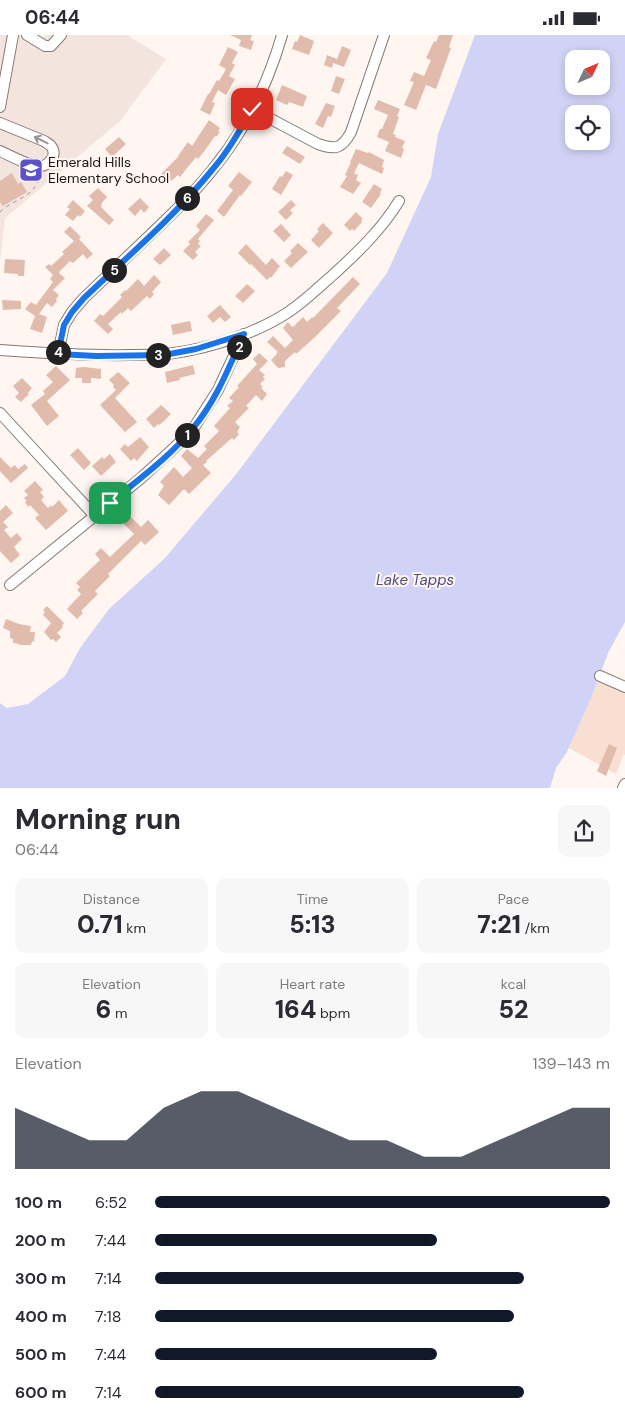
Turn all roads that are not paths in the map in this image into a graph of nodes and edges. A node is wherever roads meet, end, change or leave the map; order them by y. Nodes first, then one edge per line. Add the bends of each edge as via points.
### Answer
1 (13, 35) edge
2 (27, 35) edge
3 (61, 35) edge
4 (282, 35) edge
5 (384, 35) edge
6 (0, 107) edge
7 (252, 109) junction
8 (0, 123) edge
9 (0, 151) edge
10 (399, 201) dead end
11 (244, 334) junction
12 (0, 350) edge
13 (58, 354) junction
14 (0, 413) edge
15 (94, 515) junction
16 (10, 585) dead end
17 (600, 676) dead end
18 (625, 687) edge
19 (625, 783) edge
20 (623, 788) edge

1 - 6 street
2 - 3 street via 45,46 51,46
4 - 7 street
5 - 7 street via 344,144 336,147 318,144
7 - 13 street via 230,146 188,198 72,312 64,325
9 -> 8 street via 36,166 43,166 53,158 51,146 44,141
10 - 11 street via 382,226 318,289 288,312
11 - 13 street via 164,355
11 - 15 street via 218,390 193,429 160,461
12 - 13 street
14 - 15 street
15 - 16 street
17 - 18 street
19 - 20 street

